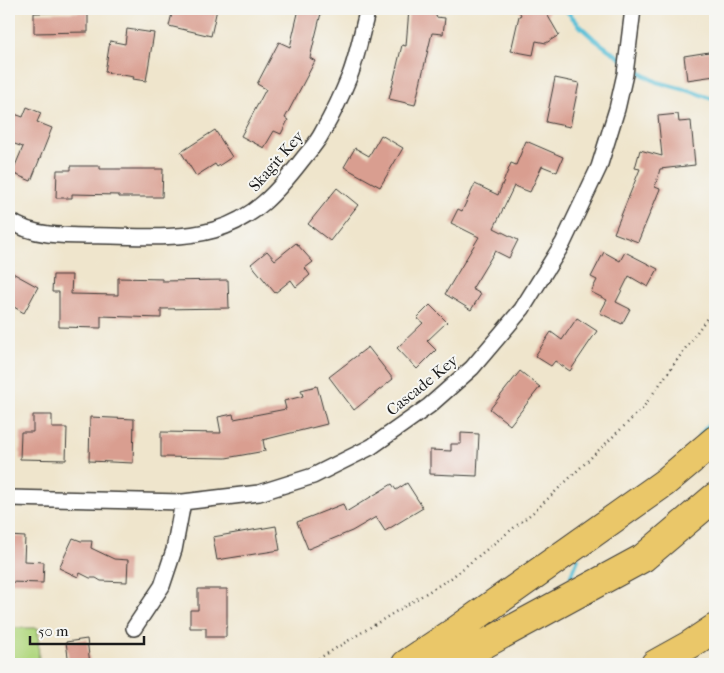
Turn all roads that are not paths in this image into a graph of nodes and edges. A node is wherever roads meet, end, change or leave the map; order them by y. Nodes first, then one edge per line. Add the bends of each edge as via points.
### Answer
1 (368, 9) edge
2 (633, 9) edge
3 (9, 220) edge
4 (715, 440) edge
5 (715, 497) edge
6 (9, 498) edge
7 (183, 502) junction
8 (134, 628) dead end
9 (715, 628) edge
10 (406, 664) edge
11 (448, 664) edge
12 (655, 664) edge

1 - 3 street, Skagit Key via 351,72 321,135 262,206 240,219 216,230 190,235 142,236 36,232
2 - 7 street, Cascade Key via 625,74 599,167 563,243 522,309 472,368 429,406 371,447 313,476 259,493
4 - 10 highway via 664,483
5 - 11 highway via 643,558
6 - 7 street, Cascade Key
7 - 8 street via 174,550 162,586
9 - 12 highway

